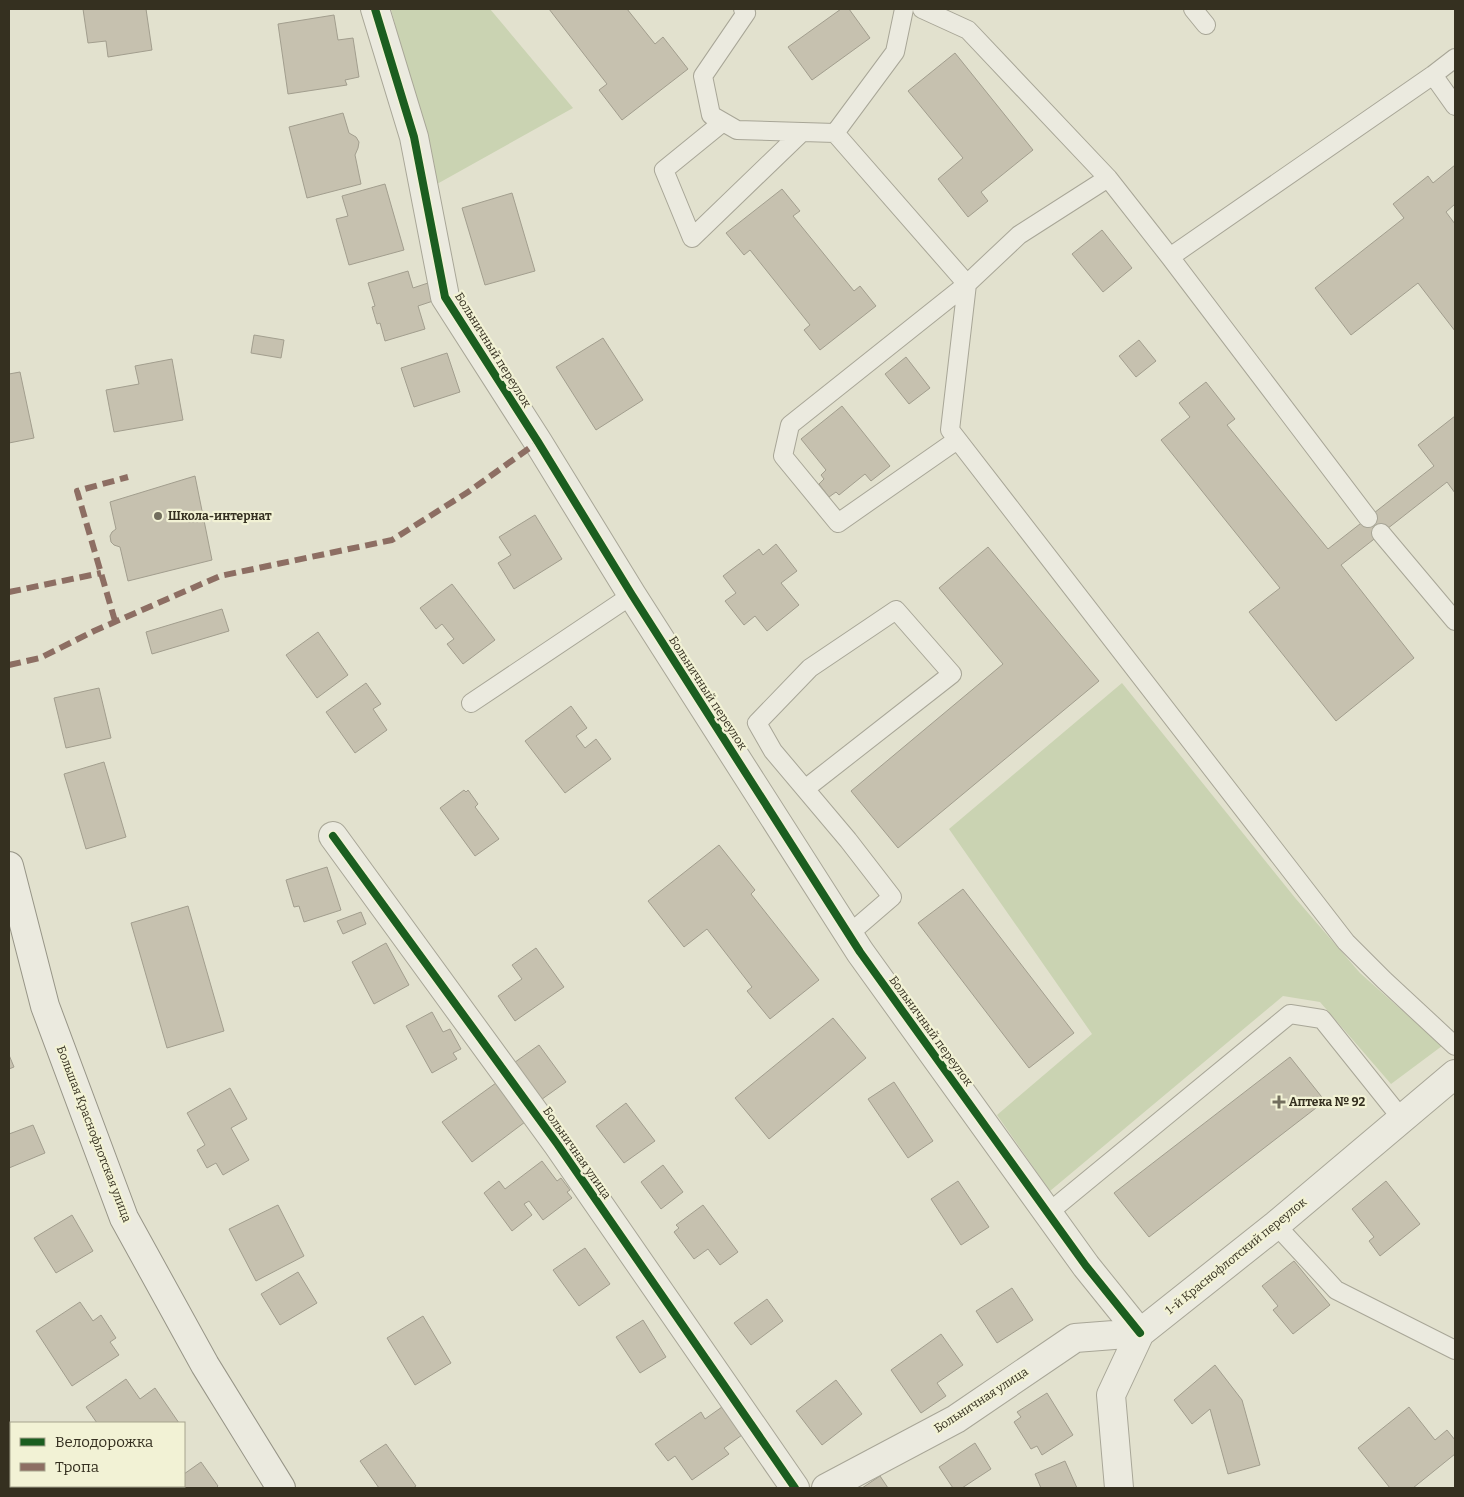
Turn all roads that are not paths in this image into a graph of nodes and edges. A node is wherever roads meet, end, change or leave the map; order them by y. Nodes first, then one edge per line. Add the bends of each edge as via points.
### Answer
1 (375, 9) edge
2 (743, 9) edge
3 (904, 9) edge
4 (922, 9) edge
5 (1193, 9) edge
6 (1206, 25) dead end
7 (1455, 58) edge
8 (1433, 76) junction
9 (1455, 106) edge
10 (723, 122) junction
11 (802, 132) junction
12 (834, 133) junction
13 (1108, 178) junction
14 (1170, 258) junction
15 (967, 284) junction
16 (957, 440) junction
17 (1368, 518) dead end
18 (1381, 533) dead end
19 (632, 595) junction
20 (1455, 621) edge
21 (471, 703) dead end
22 (805, 789) junction
23 (332, 836) dead end
24 (9, 866) edge
25 (849, 934) junction
26 (1455, 1046) edge
27 (1455, 1074) edge
28 (1402, 1119) junction
29 (1048, 1213) junction
30 (1276, 1225) junction
31 (1140, 1333) junction
32 (1455, 1349) edge
33 (281, 1488) edge
34 (795, 1488) edge
35 (826, 1488) edge
36 (1119, 1488) edge

1 - 19 street, Больничный переулок via 414,137 445,297
2 - 10 lane via 746,13 703,76 711,115
3 - 12 lane via 895,52
4 - 13 lane via 968,30
5 - 6 lane
7 - 8 lane
8 - 9 lane
8 - 14 lane
10 - 11 lane via 737,130
10 - 11 lane via 664,170 692,238
11 - 12 lane
12 - 15 lane
13 - 14 lane
13 - 15 lane via 1019,235
14 - 17 lane
15 - 16 lane via 950,430
15 - 16 lane via 790,425 783,456 838,523
16 - 26 lane via 1346,942
18 - 20 lane
19 - 21 lane
19 - 25 street, Больничный переулок
22 - 22 lane via 773,752 757,723 810,668 896,610 952,674
22 - 25 lane via 892,897
23 - 34 street, Больничная улица via 558,1145
24 - 33 street, Большая Краснофлотская улица via 45,1006 124,1218 205,1365
25 - 29 street, Больничный переулок
27 - 28 street, 1-й Краснофлотский переулок
28 - 29 lane via 1322,1019 1290,1014
28 - 30 street, 1-й Краснофлотский переулок
29 - 31 street, Больничный переулок
30 - 31 street, 1-й Краснофлотский переулок
30 - 32 lane via 1336,1290
31 - 35 street, Больничная улица via 1075,1338 956,1419
31 - 36 street, 1-й Краснофлотский переулок via 1111,1395

